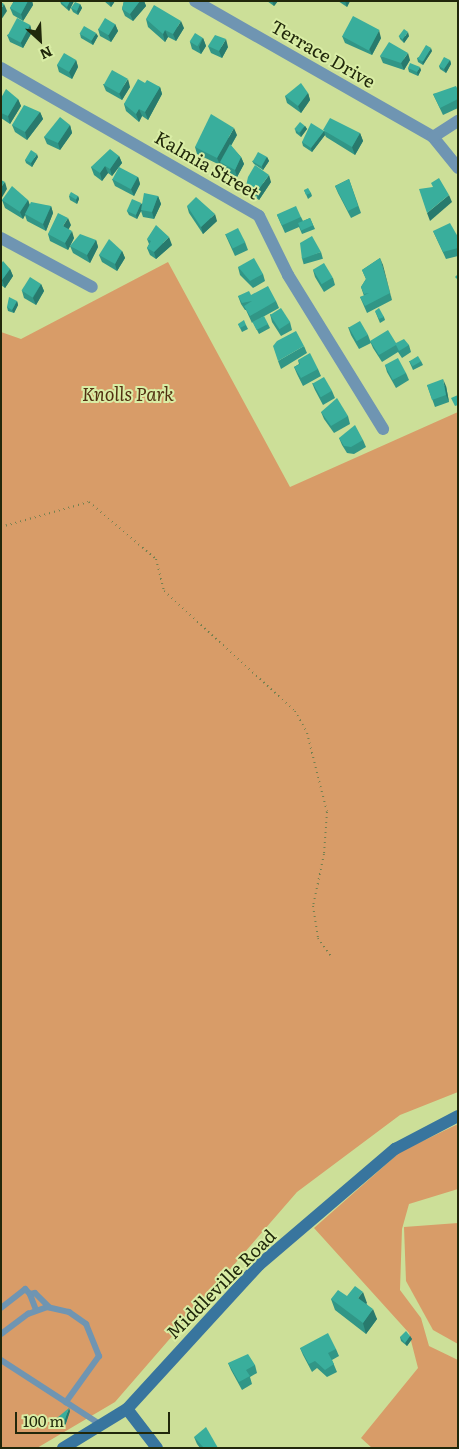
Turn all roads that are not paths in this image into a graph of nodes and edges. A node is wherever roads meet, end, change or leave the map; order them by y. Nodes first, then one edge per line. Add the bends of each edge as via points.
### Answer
1 (195, 1) edge
2 (1, 68) edge
3 (458, 121) edge
4 (433, 137) junction
5 (458, 168) edge
6 (1, 238) edge
7 (92, 287) dead end
8 (383, 429) dead end
9 (458, 1116) edge
10 (30, 1294) junction
11 (49, 1307) junction
12 (1, 1308) edge
13 (36, 1310) junction
14 (1, 1334) edge
15 (1, 1360) edge
16 (66, 1402) junction
17 (127, 1409) junction
18 (101, 1425) junction
19 (63, 1448) edge
20 (157, 1448) edge

1 - 4 street, Terrace Drive
2 - 8 street, Kalmia Street via 260,216 288,275
3 - 4 street
4 - 5 street
6 - 7 street
9 - 17 street, Middleville Road via 394,1149 260,1265
10 - 11 lane via 35,1293
10 - 12 lane via 25,1289
10 - 13 lane
11 - 13 lane
11 - 16 lane via 81,1320 98,1347 99,1358
13 - 14 lane
15 - 16 lane
16 - 18 lane
17 - 18 street, Middleville Road
17 - 20 street
18 - 19 street, Middleville Road

